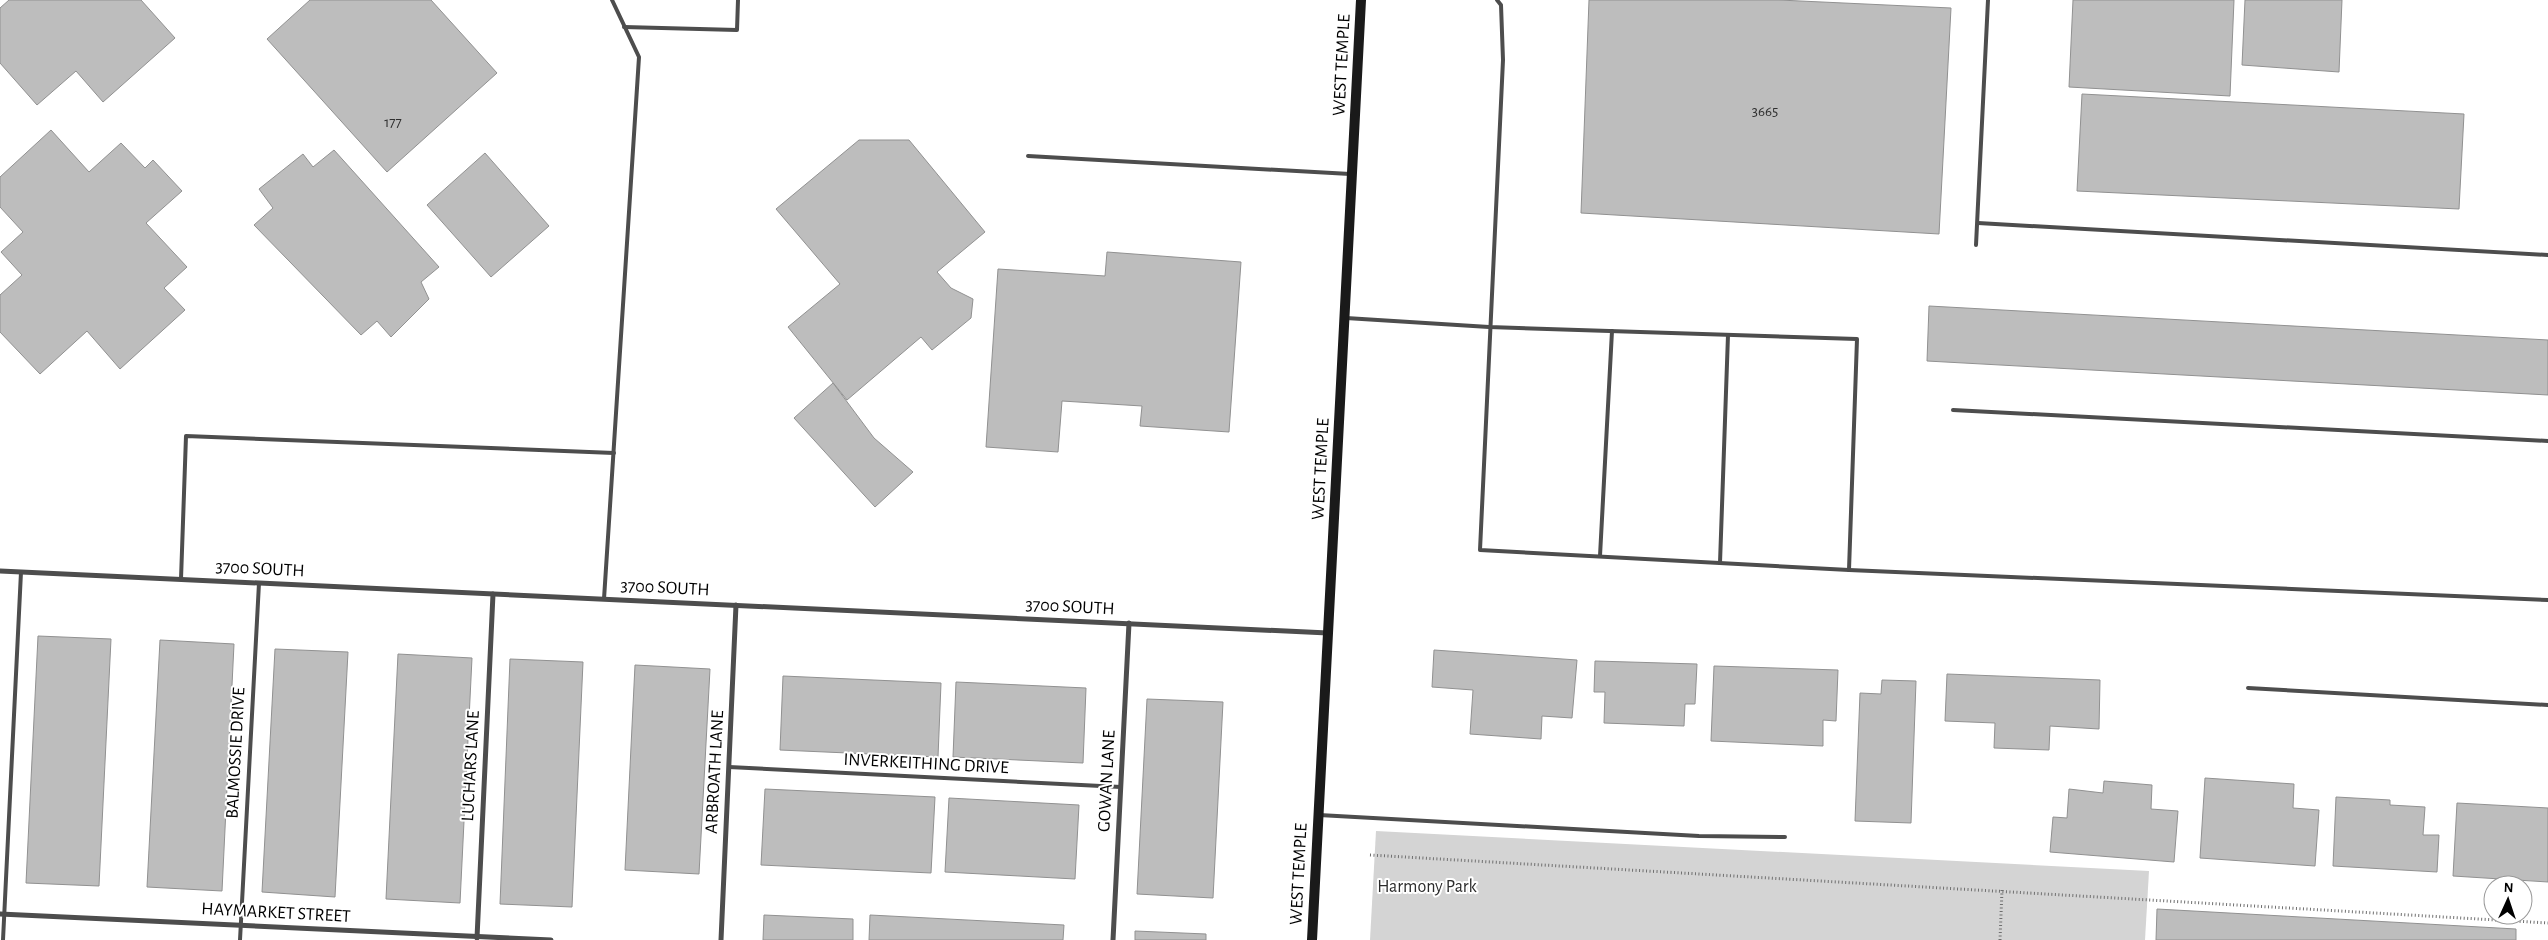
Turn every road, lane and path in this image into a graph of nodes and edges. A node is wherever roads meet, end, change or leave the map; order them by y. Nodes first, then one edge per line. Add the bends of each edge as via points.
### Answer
1 (612, 0) edge
2 (738, 0) edge
3 (1361, 0) edge
4 (1497, 0) edge
5 (1988, 0) edge
6 (624, 27) junction
7 (1028, 156) dead end
8 (1353, 174) junction
9 (1978, 223) junction
10 (1976, 245) dead end
11 (2548, 255) edge
12 (1346, 318) junction
13 (1489, 327) junction
14 (1612, 331) junction
15 (1728, 335) junction
16 (1954, 410) dead end
17 (2548, 441) edge
18 (614, 453) junction
19 (1600, 556) junction
20 (1720, 563) junction
21 (1849, 570) junction
22 (0, 571) edge
23 (21, 572) junction
24 (181, 579) junction
25 (259, 583) junction
26 (494, 594) junction
27 (604, 599) junction
28 (2548, 600) edge
29 (736, 605) junction
30 (1129, 624) junction
31 (1329, 632) junction
32 (2248, 688) dead end
33 (2548, 705) edge
34 (729, 767) junction
35 (1121, 787) junction
36 (1319, 815) junction
37 (1785, 837) dead end
38 (1370, 855) dead end
39 (2002, 890) junction
40 (2, 914) edge
41 (2548, 923) edge
42 (240, 926) junction
43 (477, 938) edge
44 (3, 940) edge
45 (240, 940) edge
46 (550, 940) edge
47 (721, 940) edge
48 (1113, 940) edge
49 (1312, 940) edge
50 (2000, 940) edge

1 - 6 lane
2 - 6 lane via 737,30
3 - 8 street, WEST TEMPLE
4 - 13 lane via 1501,5 1503,60
5 - 9 lane
6 - 18 lane via 639,57
7 - 8 lane
8 - 12 street, WEST TEMPLE
9 - 10 lane
9 - 11 lane
12 - 13 lane
12 - 31 street, WEST TEMPLE
13 - 14 lane
13 - 19 lane via 1480,550
14 - 15 lane
14 - 19 lane
15 - 20 lane
15 - 21 lane via 1857,340
16 - 17 lane
18 - 24 lane via 186,436
18 - 27 lane
19 - 20 lane
20 - 21 lane
21 - 28 lane
22 - 23 street, 3700 SOUTH
23 - 24 street, 3700 SOUTH
23 - 40 lane
24 - 25 street, 3700 SOUTH
25 - 26 street, 3700 SOUTH
25 - 42 lane, BALMOSSIE DRIVE
26 - 27 street, 3700 SOUTH
26 - 43 street, LUCHARS LANE
27 - 29 street, 3700 SOUTH
29 - 30 street, 3700 SOUTH
29 - 34 street, ARBROATH LANE
30 - 31 street, 3700 SOUTH
30 - 35 street, GOWAN LANE
31 - 36 street, WEST TEMPLE
32 - 33 lane
34 - 35 lane, INVERKEITHING DRIVE
34 - 47 street, ARBROATH LANE
35 - 48 street, GOWAN LANE
36 - 37 lane via 1699,836
36 - 49 street, WEST TEMPLE
38 - 39 path
39 - 41 path
39 - 50 path
40 - 42 street, HAYMARKET STREET
40 - 44 lane
42 - 43 street, HAYMARKET STREET
42 - 45 lane, BALMOSSIE DRIVE
43 - 46 street, HAYMARKET STREET

